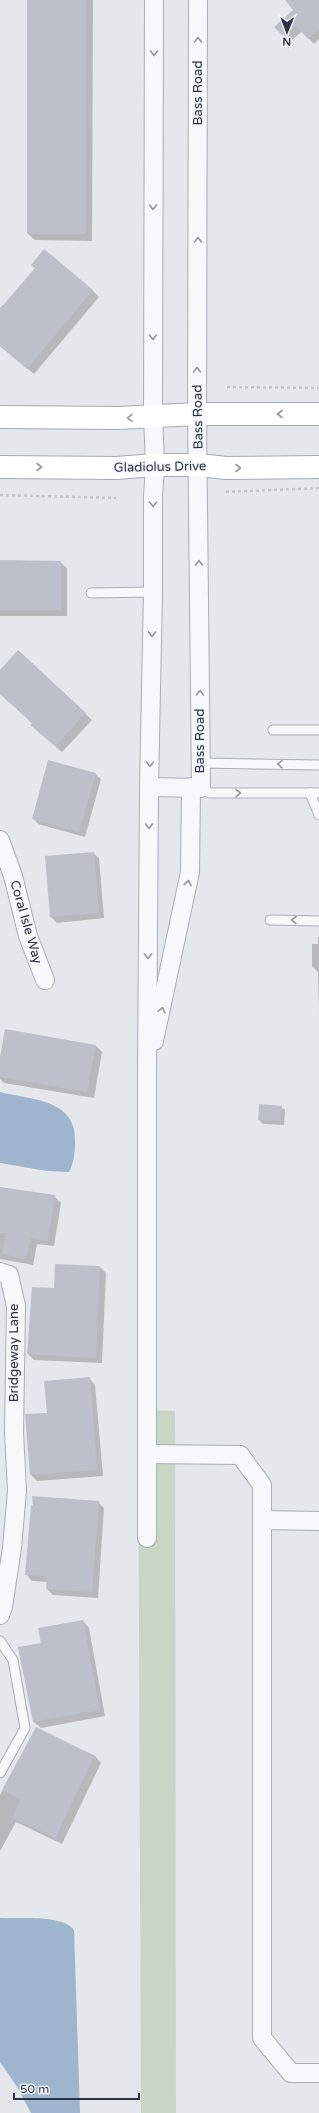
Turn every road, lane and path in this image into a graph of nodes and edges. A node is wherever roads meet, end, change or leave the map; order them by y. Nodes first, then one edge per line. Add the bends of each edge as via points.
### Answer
1 (154, 0) edge
2 (198, 0) edge
3 (227, 388) dead end
4 (319, 388) edge
5 (197, 414) junction
6 (319, 414) edge
7 (153, 416) junction
8 (0, 417) edge
9 (155, 465) junction
10 (199, 465) junction
11 (0, 467) edge
12 (319, 467) edge
13 (319, 488) edge
14 (226, 492) dead end
15 (0, 494) edge
16 (116, 498) dead end
17 (153, 592) junction
18 (91, 593) dead end
19 (273, 730) dead end
20 (319, 730) edge
21 (201, 763) junction
22 (319, 765) edge
23 (149, 787) junction
24 (196, 788) junction
25 (315, 793) edge
26 (319, 815) edge
27 (0, 840) edge
28 (270, 920) dead end
29 (319, 921) edge
30 (45, 980) dead end
31 (147, 1075) junction
32 (0, 1272) edge
33 (147, 1454) junction
34 (262, 1520) junction
35 (319, 1521) edge
36 (147, 1538) dead end
37 (1, 1608) edge
38 (0, 1640) edge
39 (0, 1772) edge
40 (319, 2073) edge

1 -> 7 street
5 -> 2 street, Bass Road
3 - 4 path
6 -> 5 main road
5 - 7 main road
5 - 10 street, Bass Road
7 -> 8 main road
7 - 9 street
9 - 10 main road, Gladiolus Drive
11 -> 9 main road, Gladiolus Drive via 116,468
9 -> 17 street
10 -> 12 main road, Gladiolus Drive via 226,468
21 -> 10 street, Bass Road
13 - 14 path
15 - 16 path
17 - 18 lane
17 -> 23 street
19 - 20 lane
22 -> 21 lane
21 - 24 street, Bass Road
23 - 24 street, Bass Road
23 -> 31 street
24 -> 25 lane via 210,793
31 -> 24 street via 190,872
25 - 26 lane
27 - 30 street, Coral Isle Way via 13,876 28,936
29 -> 28 lane
31 - 33 street
32 - 37 street, Bridgeway Lane via 9,1275 16,1306 14,1417 17,1491 12,1548
33 - 34 street via 240,1455 262,1485
33 - 36 street
34 - 35 street
34 - 40 street via 262,2038 291,2073
38 - 39 lane via 13,1660 25,1728

